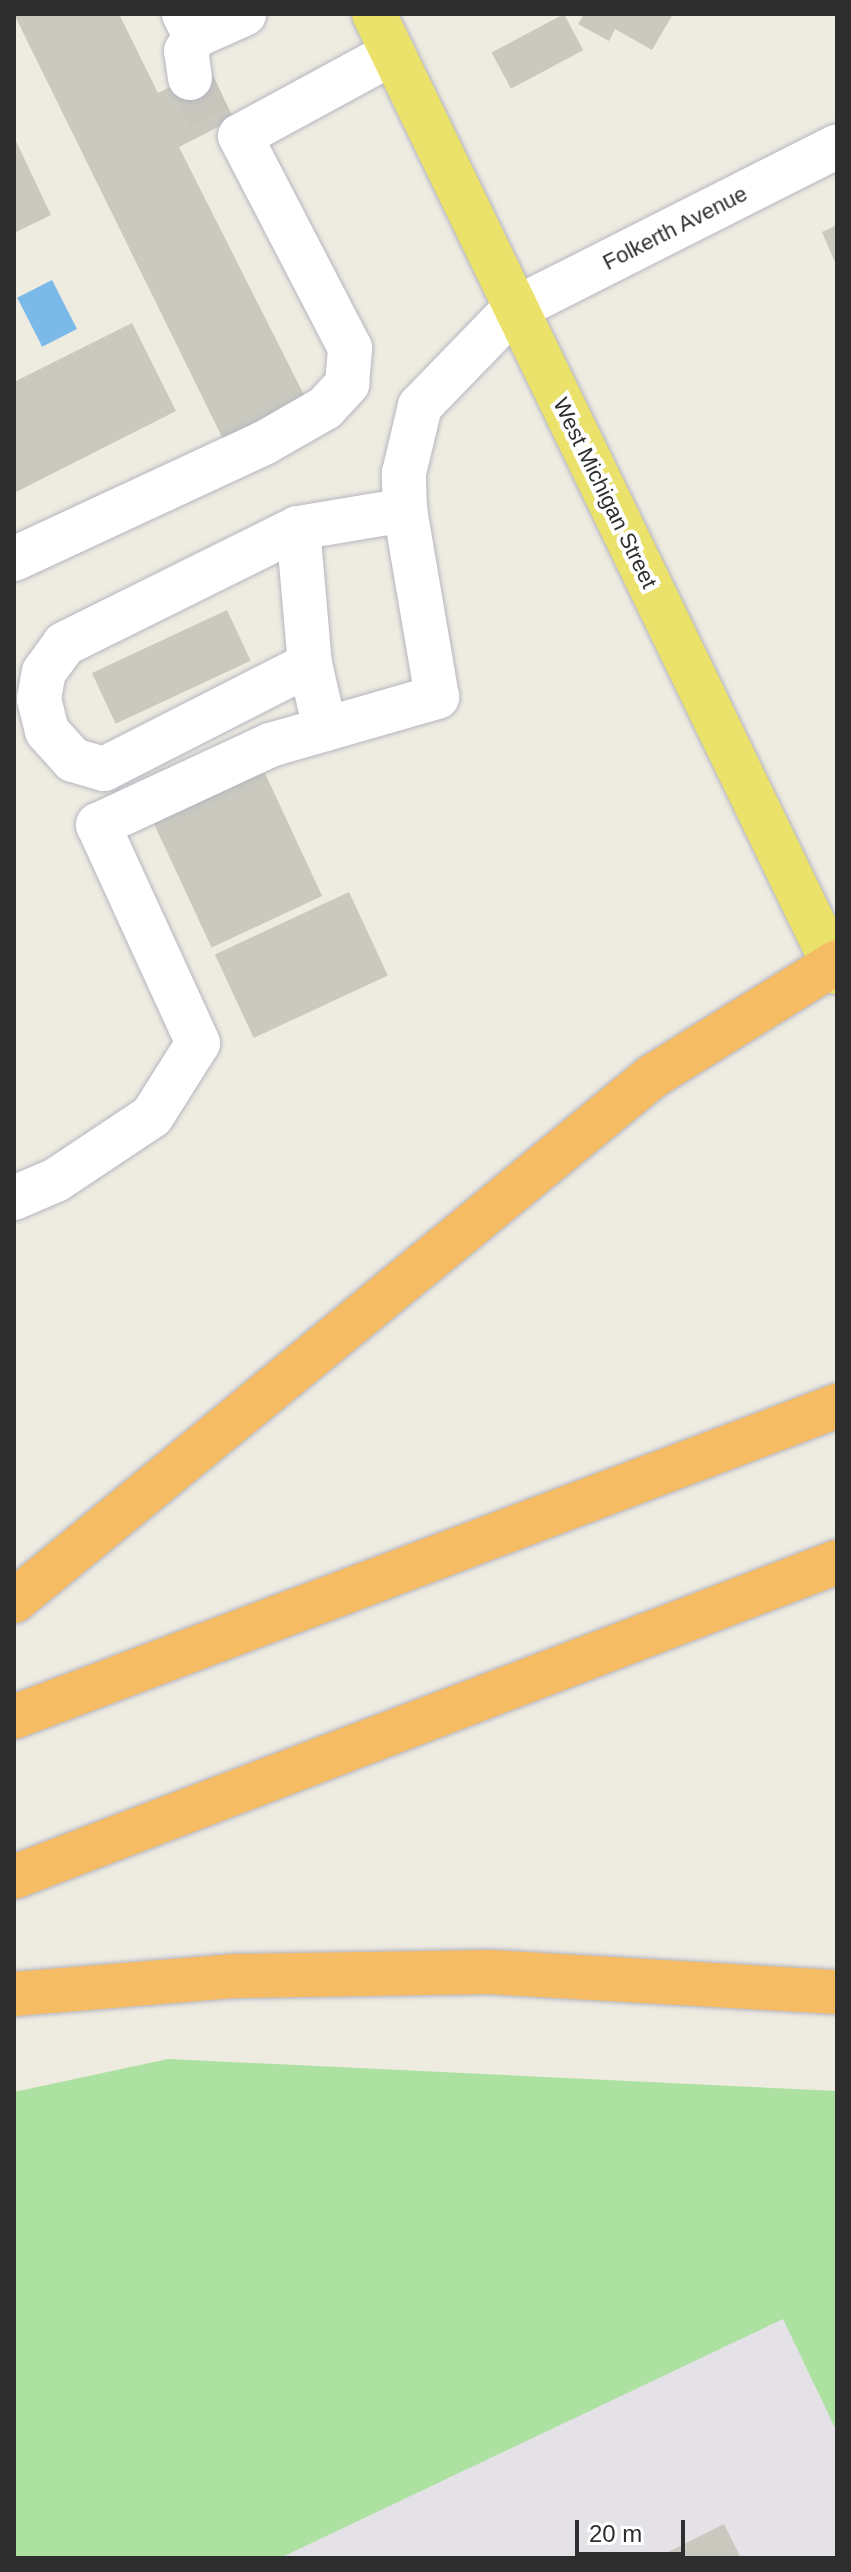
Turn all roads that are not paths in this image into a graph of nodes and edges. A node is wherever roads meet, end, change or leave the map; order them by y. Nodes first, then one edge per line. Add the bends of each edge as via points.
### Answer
1 (244, 14) edge
2 (374, 14) edge
3 (190, 43) edge
4 (393, 53) junction
5 (837, 146) edge
6 (513, 310) junction
7 (405, 510) junction
8 (298, 528) junction
9 (14, 559) edge
10 (310, 664) junction
11 (325, 729) junction
12 (104, 769) junction
13 (123, 813) junction
14 (836, 966) edge
15 (14, 1198) edge
16 (837, 1406) edge
17 (837, 1562) edge
18 (14, 1601) edge
19 (14, 1717) edge
20 (14, 1877) edge
21 (837, 1992) edge
22 (14, 1994) edge

1 - 3 street
2 - 4 main road, West Michigan Street
4 - 6 main road, West Michigan Street
4 - 9 street via 227,133 350,348 347,384 325,408 264,443
5 - 6 street, Folkerth Avenue
6 - 7 street, Folkerth Avenue via 420,406 404,473
6 - 14 main road, West Michigan Street
7 - 8 street
7 - 11 street, Folkerth Avenue via 437,697
8 - 10 street
8 - 12 street via 64,644 44,672 39,699 47,731 73,760
10 - 11 street
10 - 12 street
11 - 13 street via 270,745
12 - 13 street
13 - 15 street via 98,825 198,1043 152,1116 56,1180
14 - 18 highway via 653,1076
16 - 19 highway
17 - 20 highway
21 - 22 highway via 489,1972 235,1976

